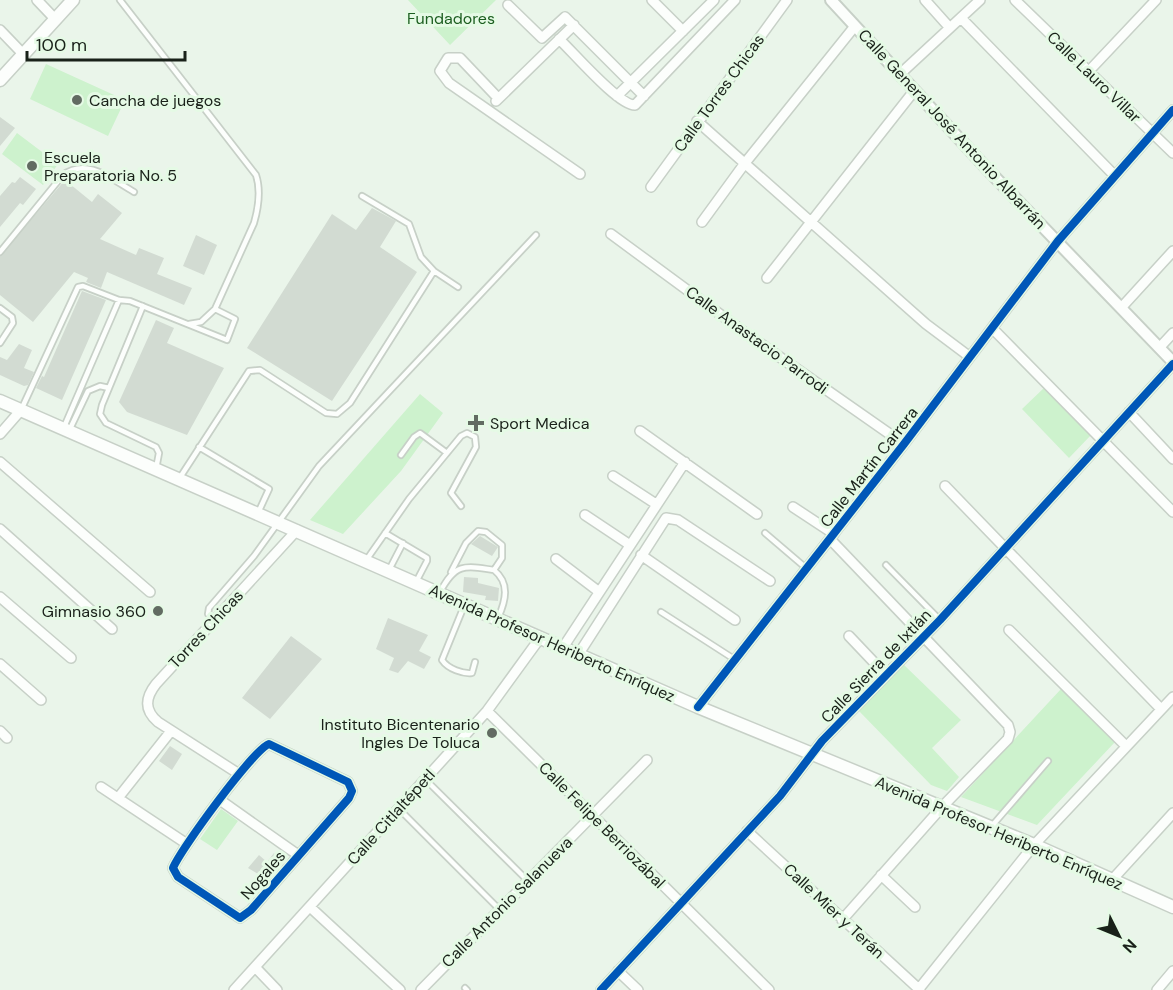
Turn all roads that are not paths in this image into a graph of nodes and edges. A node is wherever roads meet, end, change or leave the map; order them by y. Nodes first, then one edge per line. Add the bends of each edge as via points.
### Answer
1 (37, 0) edge
2 (73, 0) edge
3 (120, 0) edge
4 (652, 0) edge
5 (714, 0) edge
6 (735, 0) edge
7 (786, 0) edge
8 (831, 0) edge
9 (925, 0) edge
10 (980, 0) edge
11 (1015, 0) edge
12 (1156, 0) edge
13 (508, 5) dead end
14 (961, 18) junction
15 (56, 20) junction
16 (574, 25) junction
17 (855, 26) junction
18 (950, 28) junction
19 (0, 30) edge
20 (683, 31) junction
21 (542, 38) junction
22 (559, 39) junction
23 (552, 47) junction
24 (24, 55) junction
25 (1088, 72) junction
26 (899, 75) junction
27 (0, 80) edge
28 (629, 83) junction
29 (914, 91) junction
30 (617, 96) junction
31 (644, 96) junction
32 (498, 98) junction
33 (488, 109) junction
34 (1173, 110) edge
35 (697, 121) junction
36 (1152, 134) junction
37 (1173, 153) edge
38 (745, 163) junction
39 (580, 174) dead end
40 (1114, 175) junction
41 (651, 187) dead end
42 (134, 192) dead end
43 (362, 196) dead end
44 (702, 222) dead end
45 (812, 223) junction
46 (611, 234) dead end
47 (536, 235) dead end
48 (1058, 242) junction
49 (1173, 250) edge
50 (0, 252) edge
51 (434, 270) junction
52 (767, 278) dead end
53 (458, 287) dead end
54 (118, 300) junction
55 (143, 306) junction
56 (0, 308) edge
57 (1121, 308) junction
58 (215, 309) junction
59 (189, 324) junction
60 (993, 328) junction
61 (1173, 333) edge
62 (0, 343) edge
63 (1160, 347) junction
64 (970, 357) junction
65 (1173, 363) edge
66 (109, 388) junction
67 (0, 401) edge
68 (21, 410) junction
69 (1129, 412) junction
70 (67, 430) junction
71 (640, 432) dead end
72 (0, 434) edge
73 (1104, 440) junction
74 (904, 444) junction
75 (199, 447) junction
76 (447, 453) junction
77 (401, 455) dead end
78 (1173, 459) edge
79 (0, 462) edge
80 (685, 462) junction
81 (156, 469) junction
82 (613, 476) dead end
83 (179, 479) junction
84 (945, 486) dead end
85 (656, 504) junction
86 (461, 506) dead end
87 (793, 507) dead end
88 (1173, 512) edge
89 (258, 513) junction
90 (757, 514) dead end
91 (585, 515) dead end
92 (278, 522) junction
93 (0, 529) edge
94 (297, 530) junction
95 (384, 533) junction
96 (765, 533) dead end
97 (832, 536) junction
98 (403, 543) junction
99 (630, 544) junction
100 (1006, 548) junction
101 (640, 555) junction
102 (556, 559) dead end
103 (366, 560) junction
104 (886, 565) dead end
105 (806, 568) junction
106 (389, 570) junction
107 (494, 570) junction
108 (451, 572) junction
109 (770, 580) dead end
110 (416, 582) junction
111 (598, 591) junction
112 (150, 592) dead end
113 (440, 592) junction
114 (0, 597) edge
115 (465, 604) junction
116 (661, 612) dead end
117 (497, 620) junction
118 (735, 620) dead end
119 (940, 620) junction
120 (214, 621) junction
121 (112, 628) dead end
122 (1010, 630) dead end
123 (849, 636) dead end
124 (922, 637) junction
125 (540, 638) junction
126 (562, 649) junction
127 (578, 655) junction
128 (71, 658) dead end
129 (734, 659) junction
130 (475, 662) dead end
131 (0, 664) edge
132 (885, 675) junction
133 (1173, 697) edge
134 (40, 700) dead end
135 (698, 707) junction
136 (1161, 709) junction
137 (487, 711) junction
138 (171, 731) junction
139 (1126, 746) junction
140 (812, 754) junction
141 (647, 760) dead end
142 (1048, 761) dead end
143 (239, 774) junction
144 (425, 779) junction
145 (101, 787) dead end
146 (118, 798) junction
147 (220, 800) junction
148 (942, 807) junction
149 (398, 809) junction
150 (1173, 813) edge
151 (593, 815) junction
152 (990, 828) junction
153 (747, 831) junction
154 (187, 844) junction
155 (1034, 845) junction
156 (298, 855) junction
157 (881, 875) junction
158 (528, 881) junction
159 (1111, 881) junction
160 (681, 903) junction
161 (310, 907) junction
162 (915, 907) dead end
163 (1173, 907) edge
164 (499, 909) junction
165 (842, 920) junction
166 (255, 967) junction
167 (618, 971) junction
168 (1173, 971) edge
169 (234, 990) edge
170 (277, 990) edge
171 (400, 990) edge
172 (421, 990) edge
173 (601, 990) edge
174 (638, 990) edge
175 (769, 990) edge
176 (919, 990) edge
177 (1156, 990) edge

1 - 15 street
2 - 15 main road
3 - 58 lane via 258,181 254,224
4 - 20 street
5 - 20 street
6 - 31 street
7 - 35 street, Calle Torres Chicas
8 - 17 street, Calle General José Antonio Albarrán
9 - 18 street
10 - 14 street
11 - 25 street, Calle Lauro Villar
12 - 25 street
13 - 21 street
14 - 18 street
14 - 40 street
15 - 24 main road
16 - 21 street via 563,17
16 - 22 street
16 - 28 street
17 - 26 street, Calle General José Antonio Albarrán
17 - 38 street
18 - 26 street
19 - 24 street
20 - 28 street
21 - 23 street
22 - 23 street
22 - 30 street
23 - 32 street
24 - 27 main road
25 - 36 street, Calle Lauro Villar
26 - 29 street, Calle General José Antonio Albarrán
28 - 30 street
28 - 31 street
29 - 45 street
29 - 48 street, Calle General José Antonio Albarrán
30 - 31 street via 632,106
32 - 33 street
32 - 33 street via 465,61 454,57 444,62 440,71 443,77
33 - 39 street
34 - 36 street, Calle Martín Carrera
35 - 38 street
35 - 41 street, Calle Torres Chicas
36 - 37 street, Calle Lauro Villar
36 - 40 street, Calle Martín Carrera
38 - 44 street
38 - 45 street
40 - 48 street, Calle Martín Carrera
42 - 50 lane via 97,171 75,166 63,174
43 - 51 lane via 410,224 421,257
45 - 52 street
45 - 64 street via 926,324
46 - 74 street, Calle Anastacio Parrodi
47 - 92 lane via 319,466
48 - 57 street, Calle General José Antonio Albarrán
48 - 60 street, Calle Martín Carrera
49 - 57 street
51 - 53 lane
51 - 75 lane via 344,410 326,413 253,369 240,381
54 - 55 lane
54 - 68 lane via 83,286 76,288
54 - 70 lane
55 - 59 lane
55 - 66 lane
56 - 62 lane via 14,323
57 - 63 street, Calle General José Antonio Albarrán
58 - 59 lane via 201,322
58 - 59 lane via 236,319 227,340
60 - 64 street, Calle Martín Carrera
60 - 73 street
61 - 63 street
63 - 65 street, Calle General José Antonio Albarrán
64 - 74 street, Calle Martín Carrera
65 - 69 street, Calle Sierra de Ixtlán
66 - 70 lane via 100,386 88,391
66 - 81 lane via 101,410 103,419 156,447
67 - 68 main road, Avenida Profesor Heriberto Enríquez
68 - 70 main road, Avenida Profesor Heriberto Enríquez
68 - 72 street
69 - 73 street, Calle Sierra de Ixtlán
69 - 78 street
70 - 81 main road, Avenida Profesor Heriberto Enríquez
71 - 80 street
73 - 88 street
73 - 100 street, Calle Sierra de Ixtlán
74 - 97 street, Calle Martín Carrera
75 - 83 lane
75 - 89 lane via 269,489
76 - 77 lane via 420,433
76 - 86 lane via 461,436 467,433 475,437 476,447 452,493
76 - 95 lane
79 - 112 street
80 - 85 street
80 - 90 street
81 - 83 main road, Avenida Profesor Heriberto Enríquez
82 - 85 street
83 - 89 main road, Avenida Profesor Heriberto Enríquez
84 - 100 street
85 - 99 street
87 - 97 street
89 - 92 main road, Avenida Profesor Heriberto Enríquez
91 - 99 street
92 - 94 main road, Avenida Profesor Heriberto Enríquez
92 - 120 lane via 209,608 208,614
93 - 121 street
94 - 103 main road, Avenida Profesor Heriberto Enríquez
94 - 120 street, Torres Chicas
95 - 98 lane
95 - 103 lane
96 - 105 lane
97 - 105 street, Calle Martín Carrera
97 - 124 street
98 - 106 lane
98 - 110 lane via 428,560
99 - 111 street
100 - 119 street, Calle Sierra de Ixtlán
100 - 136 street
101 - 109 street via 663,522 672,518
101 - 118 street
101 - 127 street
102 - 111 street
103 - 106 main road, Avenida Profesor Heriberto Enríquez
104 - 119 lane
105 - 129 street, Calle Martín Carrera
106 - 110 main road, Avenida Profesor Heriberto Enríquez
107 - 108 lane via 467,567
107 - 108 lane via 502,558 502,546 486,532 478,531 466,543
107 - 117 lane via 506,589
108 - 113 lane
110 - 113 main road, Avenida Profesor Heriberto Enríquez
111 - 126 street
113 - 115 main road, Avenida Profesor Heriberto Enríquez
114 - 128 street
115 - 117 main road, Avenida Profesor Heriberto Enríquez
115 - 130 lane via 442,660 449,668 468,674
116 - 129 lane
117 - 125 main road, Avenida Profesor Heriberto Enríquez
119 - 124 street, Calle Sierra de Ixtlán
120 - 138 street, Torres Chicas via 149,693 148,710 152,717
122 - 139 street
123 - 132 street
124 - 132 street, Calle Sierra de Ixtlán
124 - 148 street via 1010,728 1008,739
125 - 126 main road, Avenida Profesor Heriberto Enríquez
125 - 137 street, Calle Citlaltépetl
126 - 127 main road, Avenida Profesor Heriberto Enríquez
127 - 135 main road, Avenida Profesor Heriberto Enríquez
129 - 135 street, Calle Martín Carrera
131 - 134 street
132 - 140 street, Calle Sierra de Ixtlán
133 - 136 street
135 - 140 main road, Avenida Profesor Heriberto Enríquez
136 - 139 street
137 - 144 street, Calle Citlaltépetl
137 - 151 street, Calle Felipe Berriozábal
138 - 143 street, Torres Chicas
138 - 146 street
139 - 155 street
140 - 148 main road, Avenida Profesor Heriberto Enríquez
140 - 153 street, Calle Sierra de Ixtlán
141 - 151 street, Calle Antonio Salanueva
142 - 152 lane
143 - 147 street
143 - 156 street, Nogales via 269,744 351,785 349,798
144 - 149 street, Calle Citlaltépetl
144 - 158 lane
145 - 146 street
146 - 154 street
147 - 154 street
147 - 156 street
148 - 152 main road, Avenida Profesor Heriberto Enríquez
148 - 157 street
149 - 161 street, Calle Citlaltépetl
149 - 164 lane
150 - 159 street
151 - 158 street, Calle Antonio Salanueva
151 - 160 street, Calle Felipe Berriozábal
152 - 155 main road, Avenida Profesor Heriberto Enríquez
153 - 160 street, Calle Sierra de Ixtlán
153 - 165 street, Calle Mier y Terán
154 - 156 street, Nogales via 175,863 174,873 242,918
155 - 159 main road, Avenida Profesor Heriberto Enríquez
155 - 176 street
157 - 162 street
157 - 165 street
158 - 164 street, Calle Antonio Salanueva
159 - 163 main road, Avenida Profesor Heriberto Enríquez
160 - 167 street, Calle Sierra de Ixtlán
160 - 175 street, Calle Felipe Berriozábal
161 - 166 street, Calle Citlaltépetl
161 - 171 street
164 - 172 street, Calle Antonio Salanueva
165 - 176 street, Calle Mier y Terán
166 - 169 street, Calle Citlaltépetl
166 - 170 street
167 - 173 street, Calle Sierra de Ixtlán
167 - 174 street
168 - 177 street

